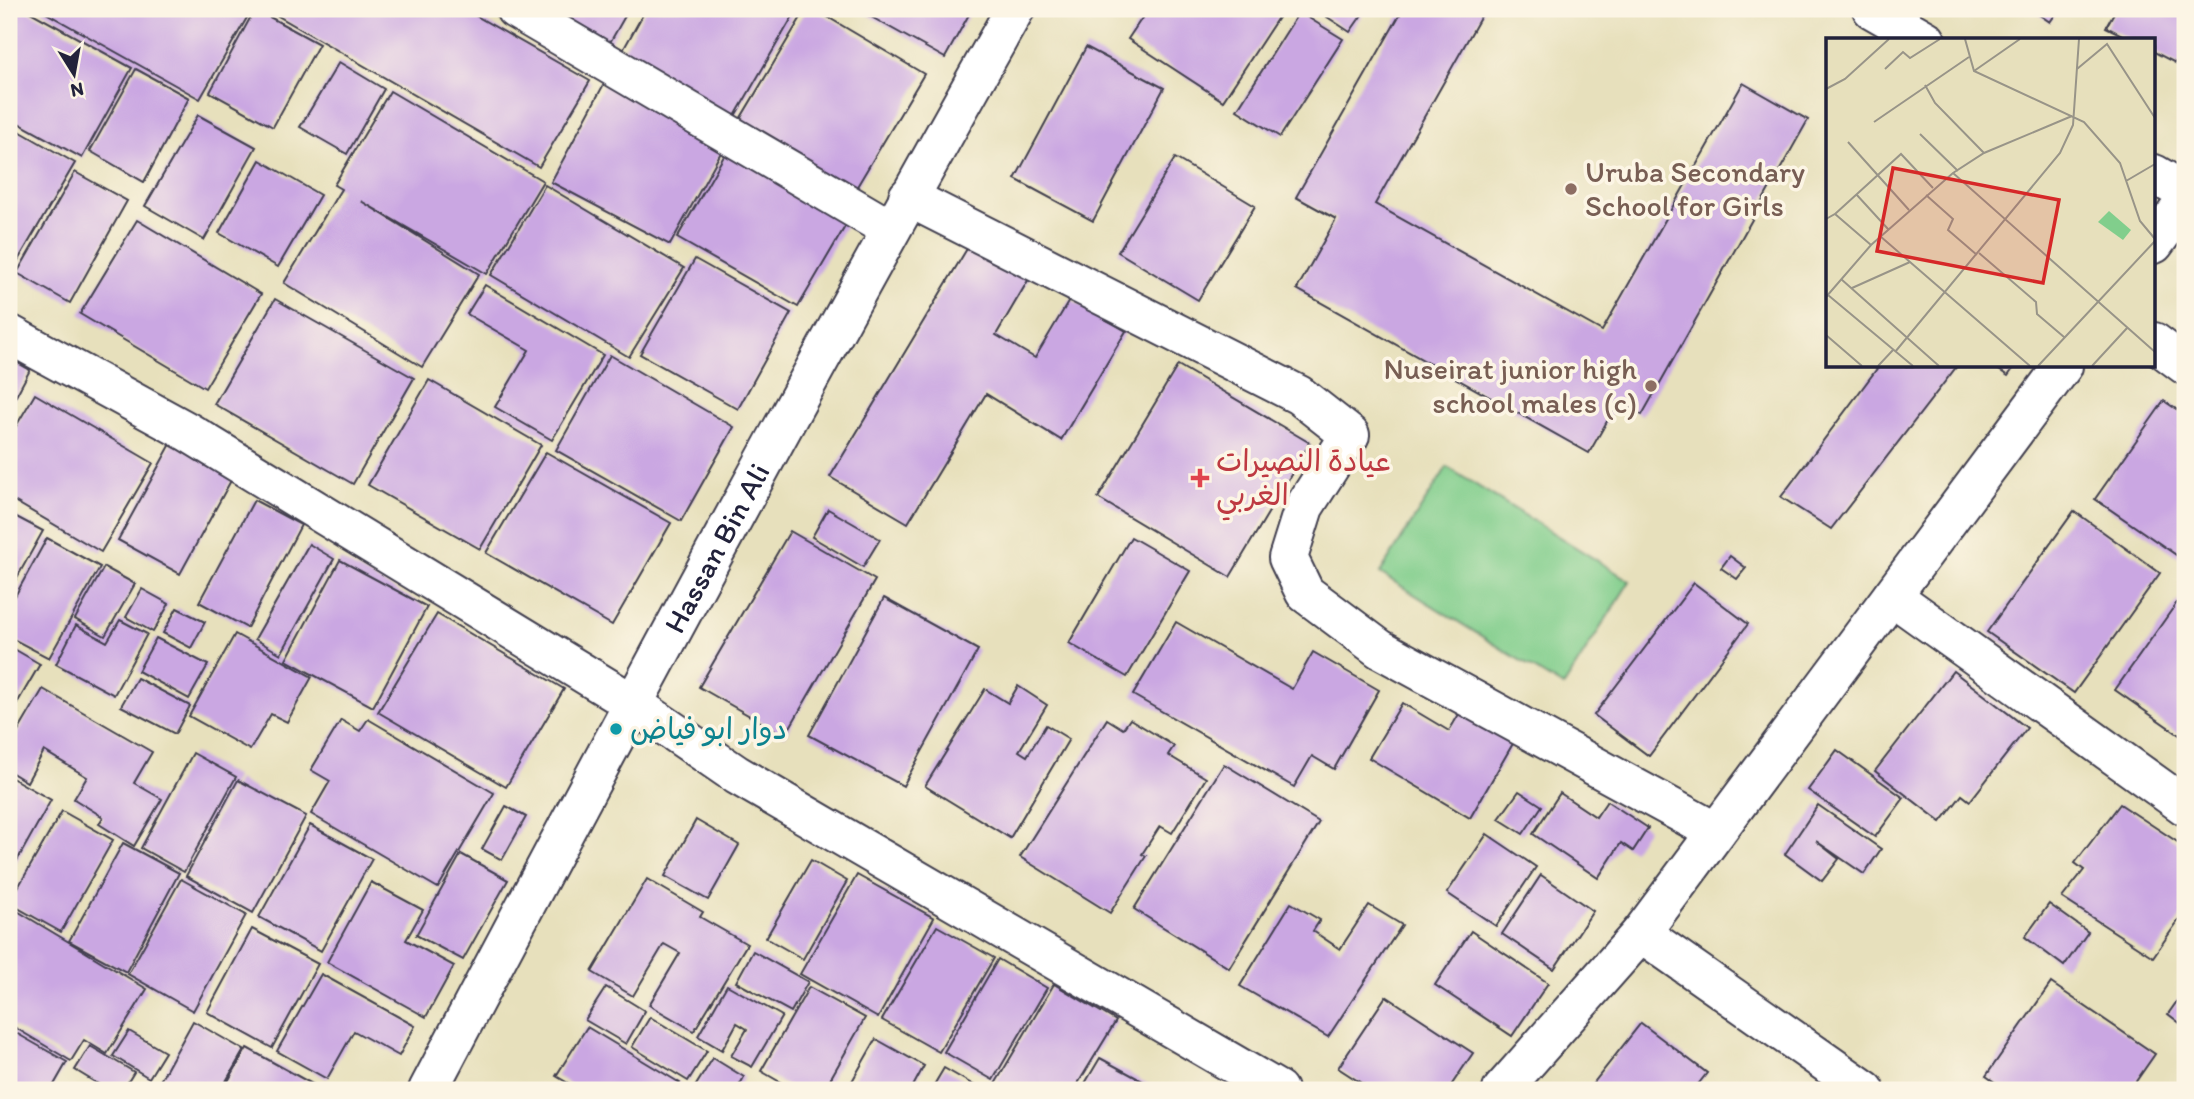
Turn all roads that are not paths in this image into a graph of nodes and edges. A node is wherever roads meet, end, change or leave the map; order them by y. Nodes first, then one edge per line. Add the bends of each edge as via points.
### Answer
1 (514, 9) edge
2 (1015, 9) edge
3 (1872, 9) edge
4 (1923, 38) edge
5 (2156, 175) edge
6 (2185, 192) edge
7 (2185, 202) edge
8 (899, 213) junction
9 (2156, 241) edge
10 (9, 334) edge
11 (2156, 343) edge
12 (2185, 365) edge
13 (2062, 368) edge
14 (1892, 596) junction
15 (632, 702) junction
16 (2185, 806) edge
17 (1716, 832) junction
18 (1640, 933) junction
19 (428, 1090) edge
20 (1278, 1090) edge
21 (1502, 1090) edge
22 (1865, 1090) edge

1 - 8 street
2 - 8 street, Hassan Bin Ali
3 - 4 street
5 - 6 street
7 - 9 street
8 - 15 street, Hassan Bin Ali
8 - 17 street via 1299,395 1350,435 1304,507 1288,558 1305,593 1380,649
10 - 15 street via 188,432
11 - 12 street
13 - 14 street
14 - 16 street
14 - 17 street
15 - 19 street, Hassan Bin Ali
15 - 20 street via 737,775
17 - 18 street
18 - 21 street
18 - 22 street

